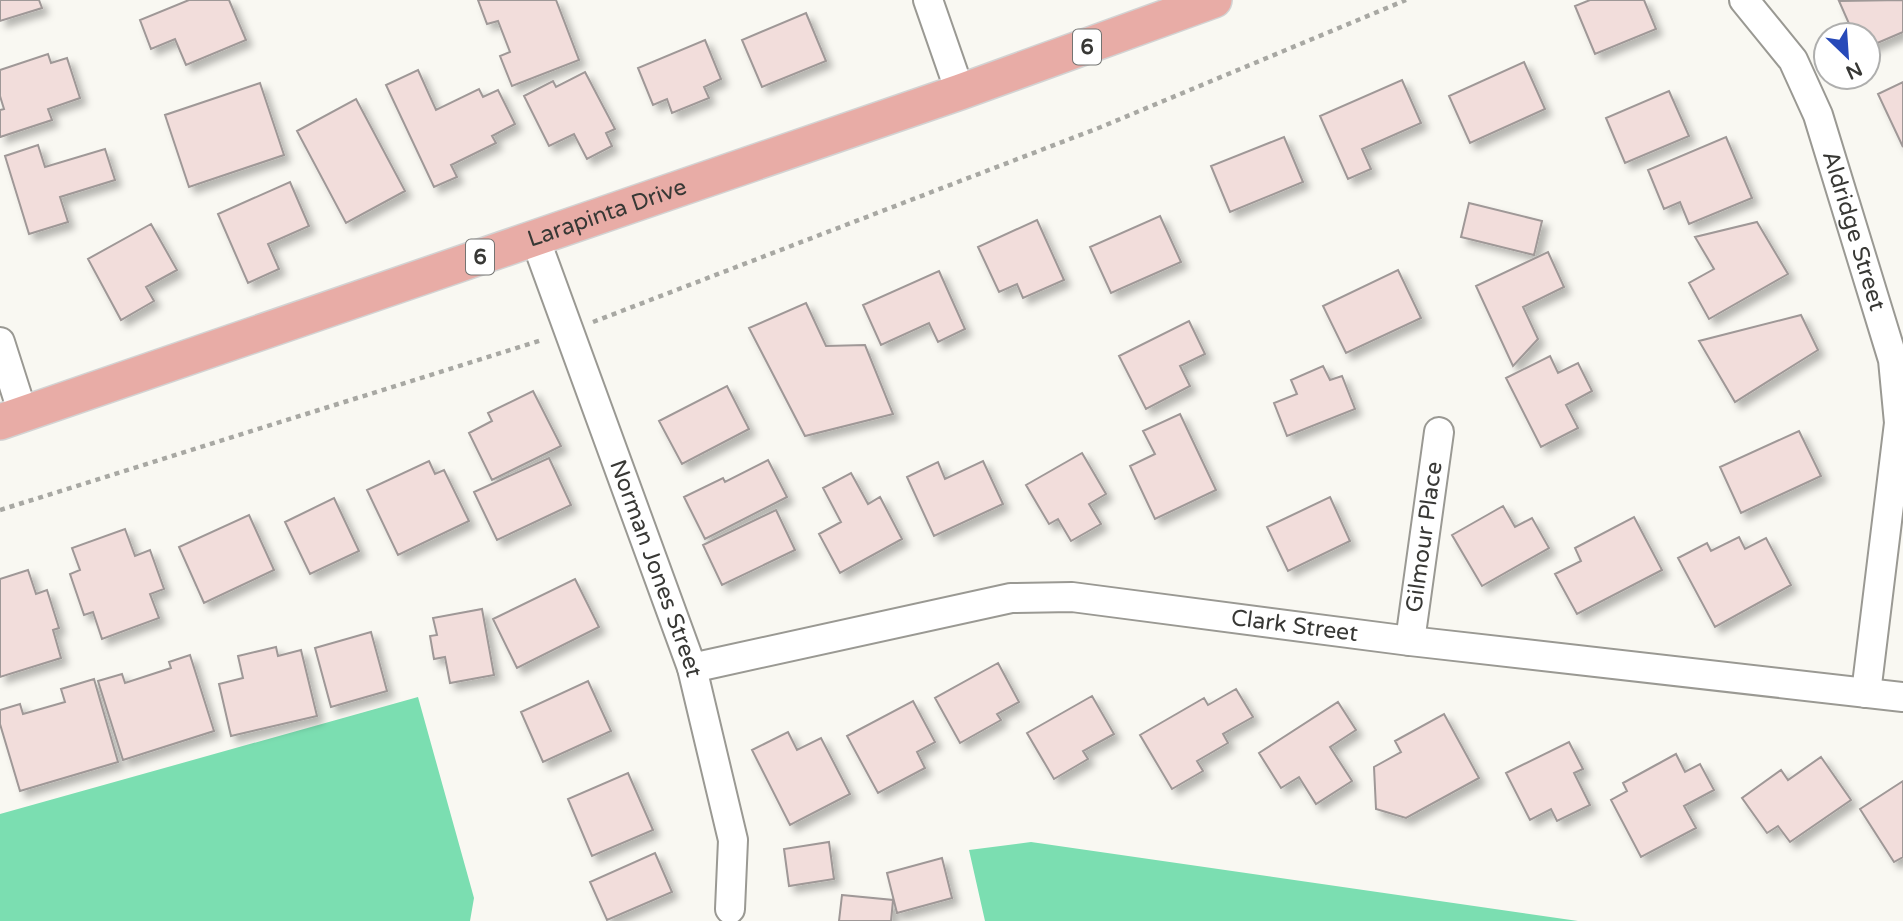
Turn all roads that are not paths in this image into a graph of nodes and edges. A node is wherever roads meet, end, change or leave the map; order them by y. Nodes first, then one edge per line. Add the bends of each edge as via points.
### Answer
1 (928, 0) edge
2 (1214, 0) edge
3 (1744, 0) edge
4 (960, 92) junction
5 (535, 238) junction
6 (0, 342) edge
7 (12, 418) edge
8 (1439, 432) dead end
9 (1410, 641) junction
10 (692, 668) junction
11 (1866, 693) junction
12 (1903, 697) edge
13 (730, 909) dead end

1 - 4 street
2 - 4 main road, Larapinta Drive / 6
3 - 11 street, Aldridge Street via 1793,60 1818,115 1893,360 1899,423
4 - 5 main road, Larapinta Drive / 6
5 - 7 main road, Larapinta Drive / 6
5 - 10 street, Norman Jones Street
6 - 7 street
8 - 9 street, Gilmour Place
9 - 10 street, Clark Street via 1072,597 1011,598
9 - 11 street, Clark Street
10 - 13 street, Norman Jones Street via 733,840
11 - 12 street, Clark Street

